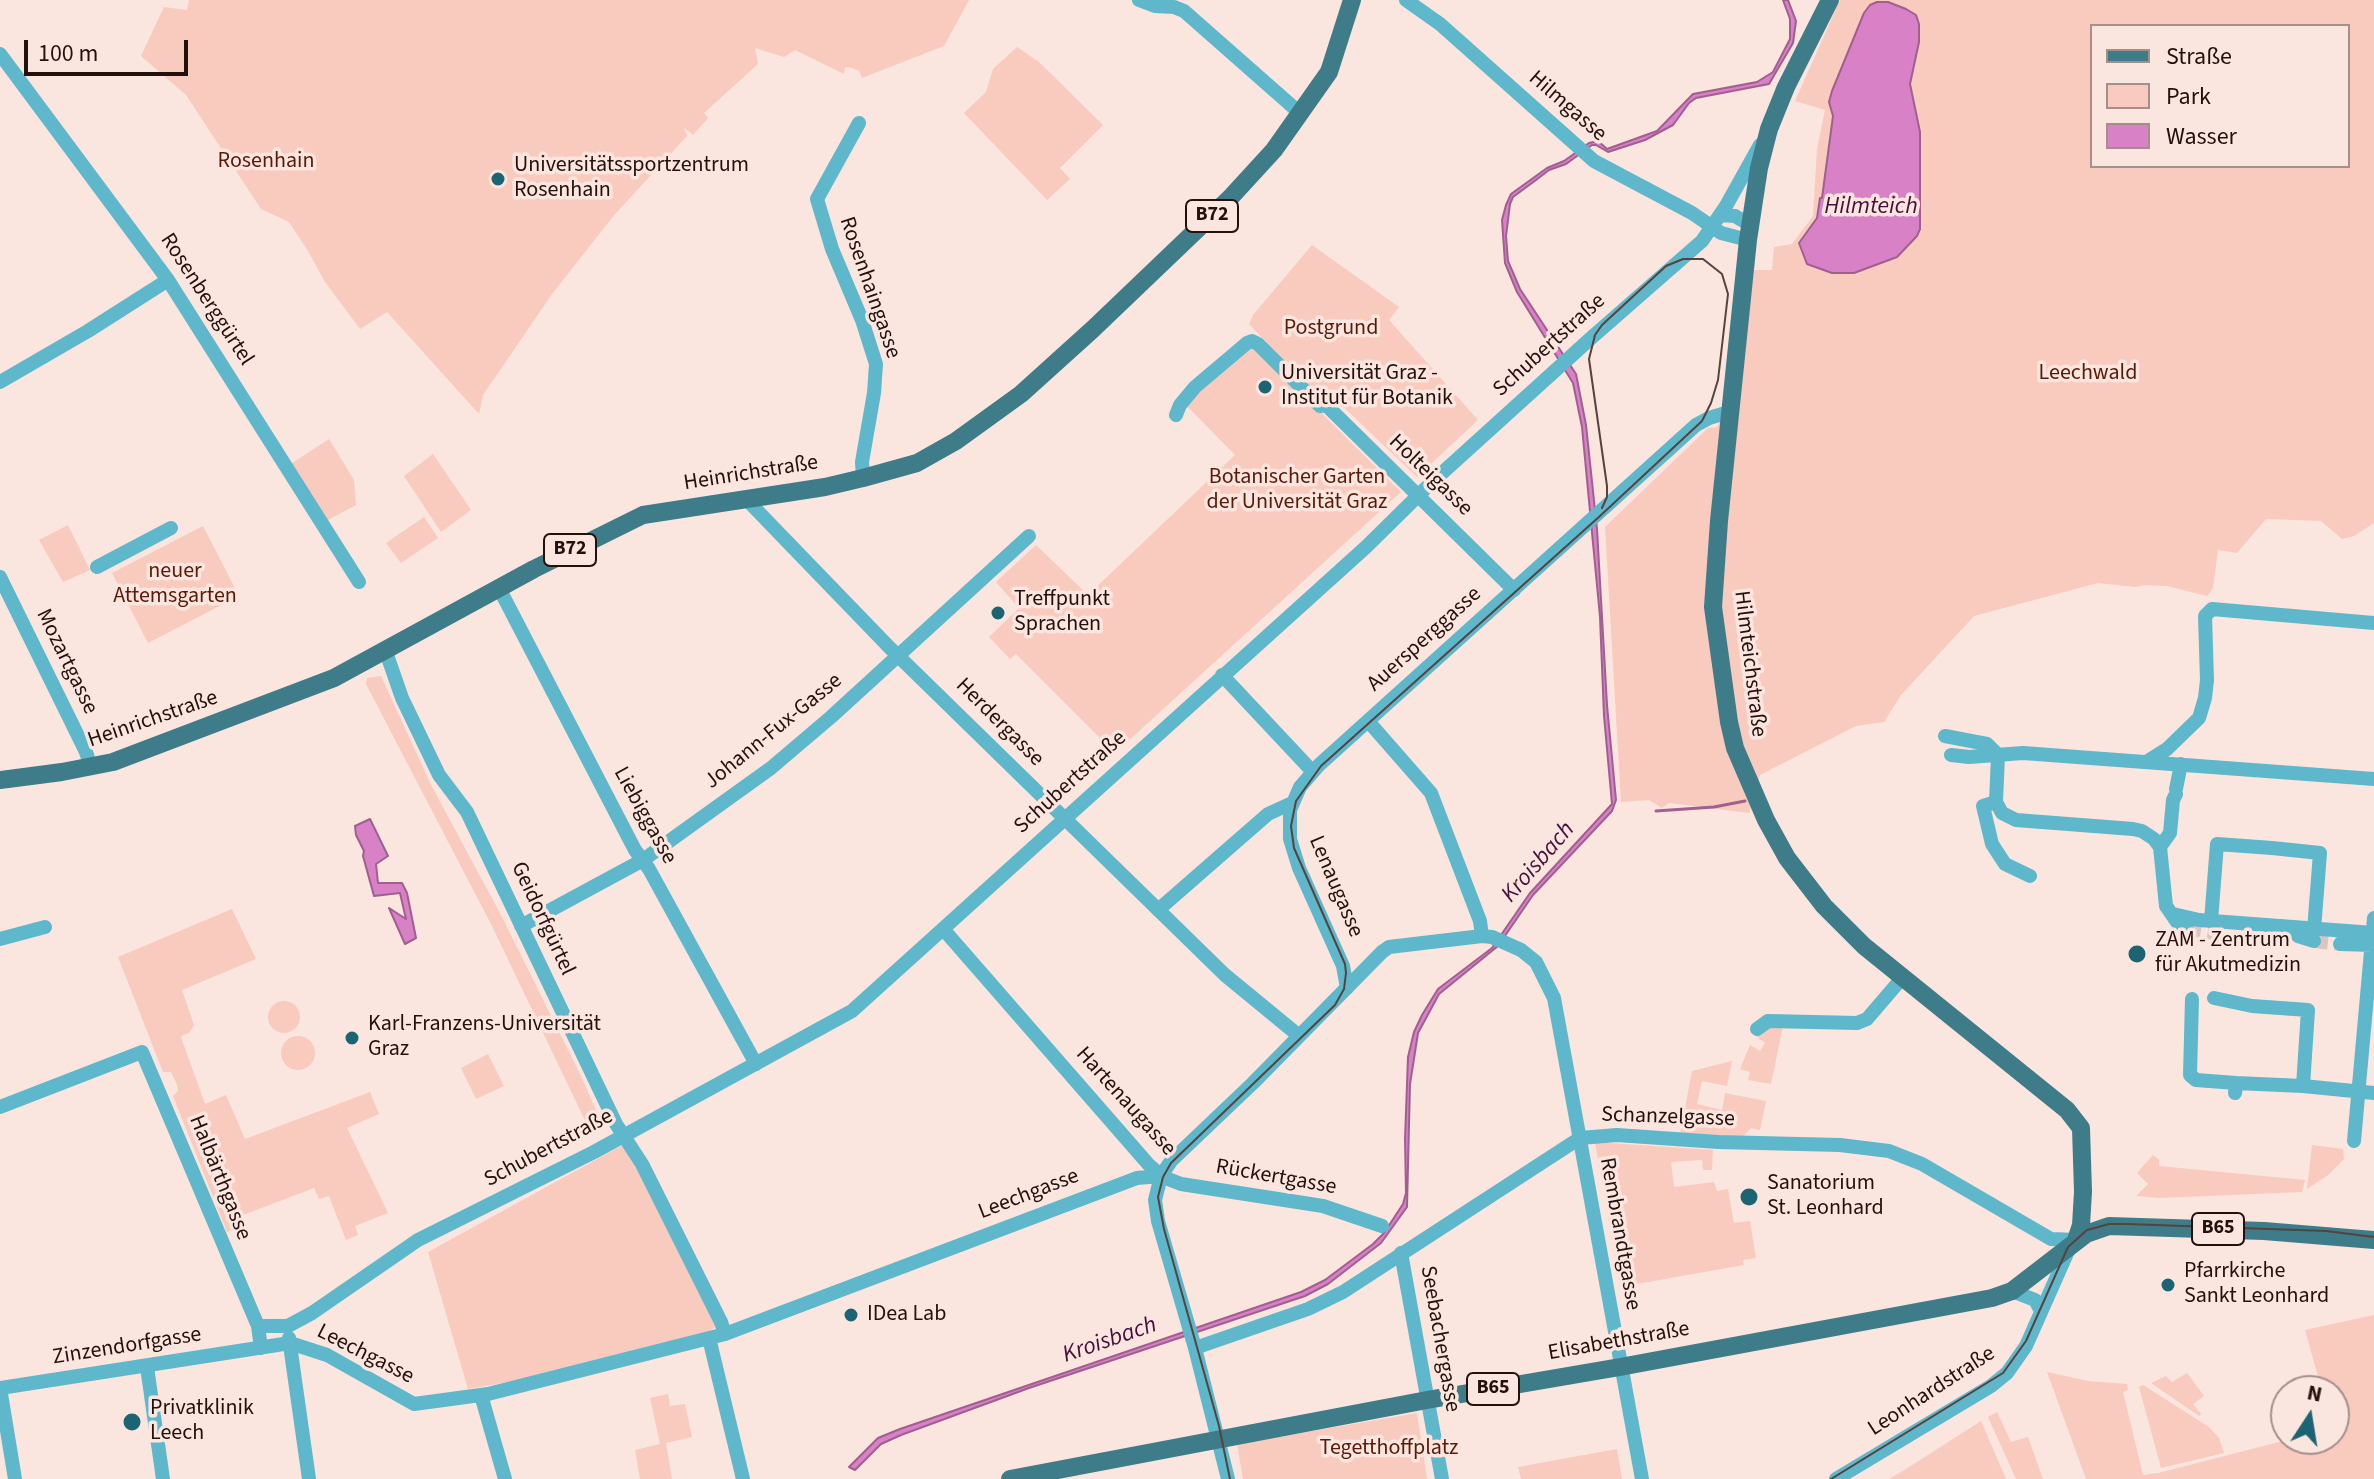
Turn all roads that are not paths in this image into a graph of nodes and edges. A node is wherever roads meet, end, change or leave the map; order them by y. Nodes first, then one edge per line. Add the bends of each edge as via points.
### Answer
1 (1139, 0) edge
2 (1352, 0) edge
3 (1406, 0) edge
4 (1830, 0) edge
5 (3, 58) edge
6 (1301, 114) junction
7 (859, 123) dead end
8 (1769, 129) junction
9 (1716, 221) junction
10 (1749, 232) junction
11 (168, 280) junction
12 (0, 382) edge
13 (1729, 412) junction
14 (1176, 415) dead end
15 (863, 478) junction
16 (1419, 495) junction
17 (747, 500) junction
18 (171, 528) dead end
19 (1029, 536) dead end
20 (97, 567) dead end
21 (0, 577) edge
22 (359, 582) dead end
23 (499, 588) junction
24 (1514, 590) junction
25 (2374, 623) edge
26 (386, 652) junction
27 (897, 655) junction
28 (1222, 675) junction
29 (1368, 721) junction
30 (1945, 736) dead end
31 (1951, 755) dead end
32 (1998, 755) junction
33 (2147, 761) junction
34 (2181, 764) junction
35 (91, 767) junction
36 (1313, 772) junction
37 (2374, 779) edge
38 (0, 780) edge
39 (1292, 803) junction
40 (1990, 804) junction
41 (1064, 818) junction
42 (2160, 847) junction
43 (643, 860) junction
44 (2030, 876) dead end
45 (1158, 910) junction
46 (2173, 914) junction
47 (2211, 921) junction
48 (2236, 923) junction
49 (521, 926) junction
50 (45, 927) dead end
51 (2187, 929) tunnel mouth
52 (944, 930) junction
53 (2373, 932) edge
54 (2220, 934) tunnel mouth
55 (2314, 936) junction
56 (1493, 938) junction
57 (0, 939) edge
58 (2340, 944) tunnel mouth
59 (1903, 977) junction
60 (1347, 988) junction
61 (2214, 998) dead end
62 (2192, 999) dead end
63 (1757, 1029) dead end
64 (1298, 1035) junction
65 (756, 1064) junction
66 (2303, 1086) junction
67 (2366, 1092) edge
68 (0, 1107) edge
69 (623, 1135) junction
70 (1580, 1138) junction
71 (2354, 1141) dead end
72 (1161, 1176) junction
73 (1382, 1226) dead end
74 (2076, 1240) junction
75 (2374, 1240) edge
76 (1401, 1253) junction
77 (2012, 1291) junction
78 (2041, 1311) junction
79 (258, 1326) junction
80 (288, 1326) junction
81 (725, 1334) junction
82 (1191, 1337) junction
83 (709, 1338) junction
84 (290, 1343) junction
85 (261, 1348) junction
86 (147, 1367) junction
87 (1620, 1367) junction
88 (0, 1388) edge
89 (481, 1395) junction
90 (1427, 1400) junction
91 (1219, 1439) junction
92 (15, 1479) edge
93 (163, 1479) edge
94 (309, 1479) edge
95 (505, 1479) edge
96 (743, 1479) edge
97 (1010, 1479) edge
98 (1228, 1479) edge
99 (1442, 1479) edge
100 (1642, 1479) edge
101 (1836, 1479) edge

1 - 6 street via 1184,11
2 - 6 main road, Heinrichstraße / B72 via 1337,55
3 - 9 street, Hilmgasse via 1586,154
4 - 8 main road, Hilmteichstraße
5 - 11 street, Rosenberggürtel
6 - 15 main road, Heinrichstraße / B72 via 1230,198 1021,394 967,435 917,463
7 - 15 street, Rosenhaingasse via 817,199 876,364
8 - 9 street, Schubertstraße
8 - 10 main road, Hilmteichstraße
9 - 10 street via 1735,216
9 - 16 street, Schubertstraße via 1702,241
10 - 13 main road, Hilmteichstraße
11 - 12 street
11 - 22 street, Rosenberggürtel
13 - 24 street, Auersperggasse via 1696,425
13 - 59 main road, Hilmteichstraße via 1713,607 1735,748 1787,858 1842,926
14 - 16 street, Holteigasse via 1195,387 1252,341
15 - 17 main road, Heinrichstraße / B72
16 - 24 street, Holteigasse
16 - 28 street, Schubertstraße
17 - 23 main road, Heinrichstraße / B72 via 643,515
17 - 27 street, Herdergasse
18 - 20 street
19 - 27 street, Johann-Fux-Gasse
21 - 35 street, Mozartgasse
23 - 26 main road, Heinrichstraße / B72
23 - 43 street, Liebiggasse
24 - 29 street, Auersperggasse
25 - 33 street via 2212,609 2205,616 2207,680 2199,718
26 - 35 main road, Heinrichstraße / B72 via 211,727
26 - 49 street, Geidorfgürtel via 439,775 467,812
27 - 41 street, Herdergasse
27 - 43 street, Johann-Fux-Gasse via 771,768
28 - 36 street
28 - 41 street, Schubertstraße
29 - 36 street, Auersperggasse
29 - 56 street via 1431,793 1480,921
30 - 32 street via 1987,744
31 - 32 street
32 - 33 street
32 - 40 street
33 - 34 street
34 - 37 street
34 - 42 street via 2170,833
35 - 38 main road, Heinrichstraße / B72
36 - 39 street, Auersperggasse
39 - 45 street, Auersperggasse via 1268,814
39 - 60 street, Lenaugasse via 1288,827 1293,852 1343,966
40 - 42 street via 2016,820 2133,829 2149,834
40 - 44 street via 1992,844 2005,864
41 - 45 street, Herdergasse
41 - 52 street, Schubertstraße
42 - 46 street via 2166,906
43 - 49 street, Johann-Fux-Gasse
43 - 65 street, Liebiggasse
45 - 64 street, Herdergasse via 1229,979
46 - 47 street
46 - 51 street
47 - 48 street
47 - 55 street via 2217,844 2320,853
48 - 54 street
48 - 55 street via 2293,928
49 - 69 street, Geidorfgürtel
50 - 57 street
52 - 65 street, Schubertstraße via 852,1011
52 - 72 street, Hartenaugasse
53 - 55 street
53 - 58 street
53 - 67 street
56 - 60 street via 1389,947
56 - 70 street via 1536,962 1554,998
59 - 63 street via 1867,1019 1857,1023 1768,1021
59 - 74 main road, Hilmteichstraße via 2067,1110 2081,1128 2082,1215
60 - 64 street
61 - 66 street via 2308,1010
62 - 66 street via 2190,1075 2196,1080 2236,1088
64 - 72 street
65 - 69 street, Schubertstraße
66 - 67 street
67 - 71 street
68 - 79 street, Halbärthgasse via 142,1052
69 - 80 street, Schubertstraße via 418,1240
69 - 81 street, Geidorfgürtel
70 - 74 street, Schanzelgasse via 1617,1135 1889,1151 1922,1164 2051,1239
70 - 76 street, Schanzelgasse
70 - 87 street, Rembrandtgasse
72 - 73 street, Rückertgasse via 1181,1184 1323,1206
72 - 81 street, Leechgasse via 1137,1178
72 - 82 street, Hartenaugasse via 1156,1212
74 - 75 main road, B65 via 2097,1229 2129,1226
74 - 77 main road, Elisabethstraße / B65
74 - 78 street, Leonhardstraße
76 - 82 street, Schanzelgasse via 1308,1309
76 - 90 street, Seebachergasse
77 - 78 street via 2035,1300
77 - 87 main road, Elisabethstraße / B65 via 1951,1307
78 - 101 street, Leonhardstraße via 2019,1358 1999,1380
79 - 80 street
79 - 85 street, Halbärthgasse
80 - 84 street
81 - 83 street, Leechgasse
82 - 91 street, Hartenaugasse
83 - 89 street, Leechgasse
83 - 96 street
84 - 85 street, Zinzendorfgasse
84 - 89 street, Leechgasse via 327,1355 414,1404
84 - 94 street
85 - 86 street, Zinzendorfgasse
86 - 88 street, Zinzendorfgasse
86 - 93 street
87 - 90 main road, Elisabethstraße / B65
87 - 100 street, Rembrandtgasse
88 - 92 street
89 - 95 street
90 - 91 main road, Elisabethstraße / B65
90 - 99 street, Seebachergasse
91 - 97 main road, Elisabethstraße / B65
91 - 98 street, Hartenaugasse

